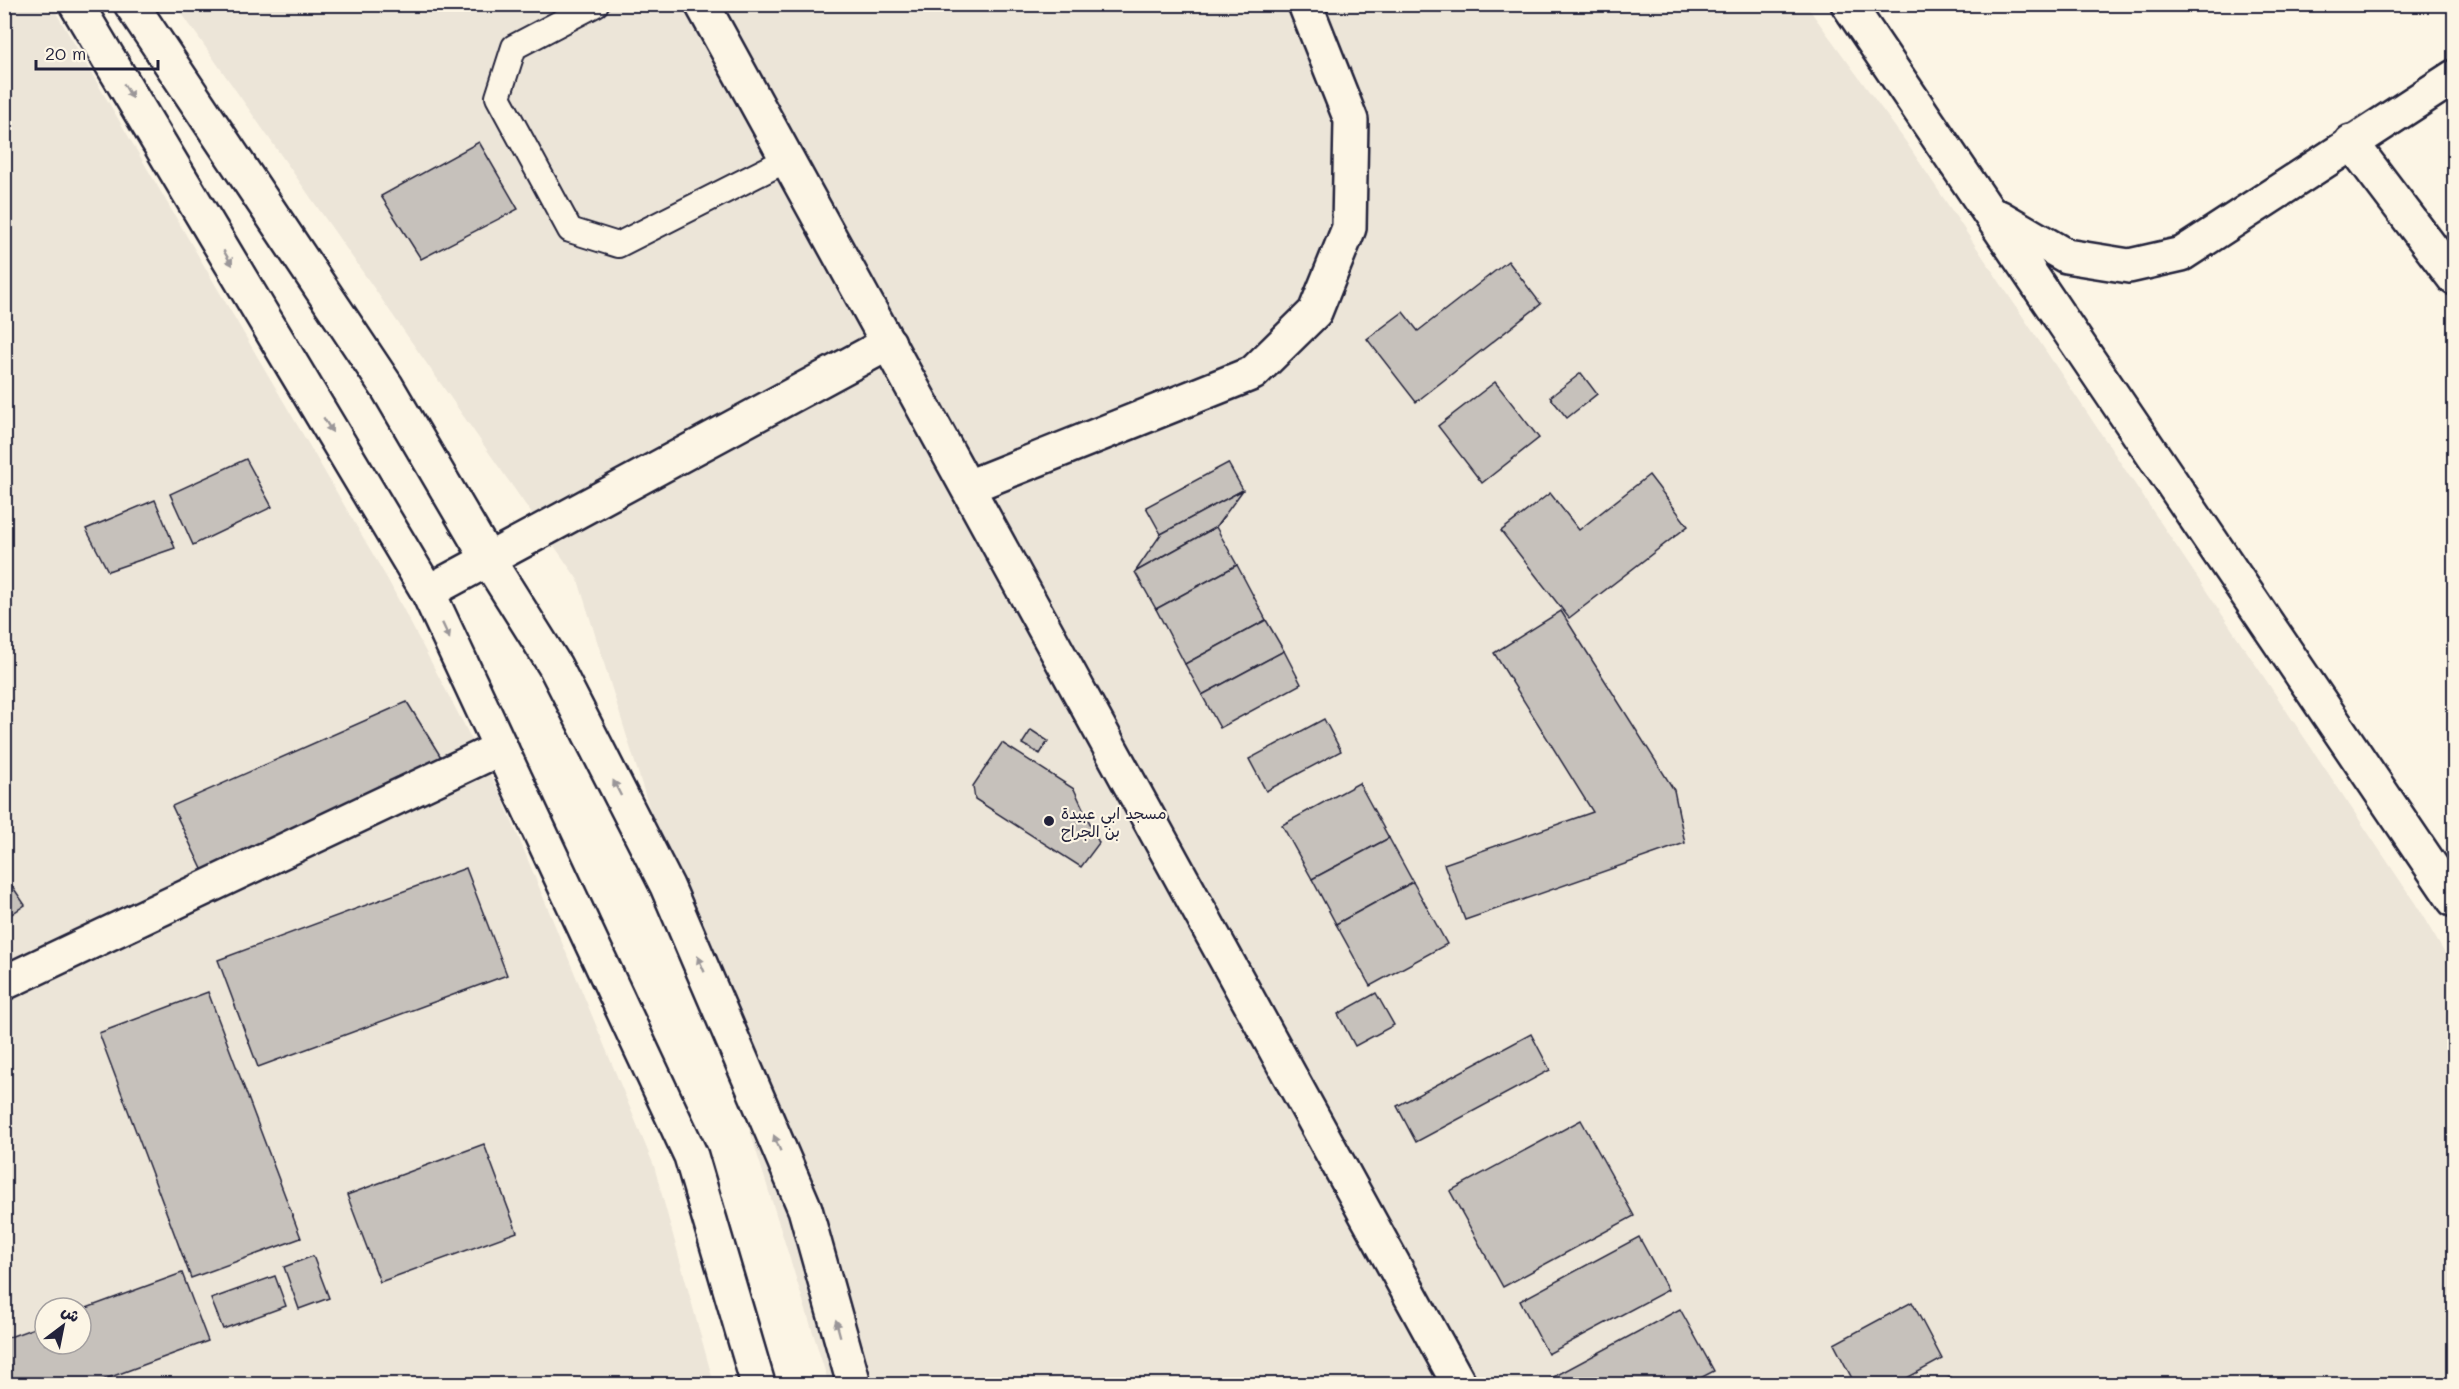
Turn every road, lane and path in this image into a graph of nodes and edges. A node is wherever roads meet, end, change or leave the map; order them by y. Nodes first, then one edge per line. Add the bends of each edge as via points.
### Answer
1 (76, 4) edge
2 (131, 4) edge
3 (596, 4) edge
4 (702, 4) edge
5 (1305, 4) edge
6 (1848, 4) edge
7 (2454, 77) edge
8 (2351, 142) junction
9 (788, 159) junction
10 (1990, 211) junction
11 (2454, 278) edge
12 (889, 343) junction
13 (968, 487) junction
14 (489, 561) junction
15 (428, 592) junction
16 (501, 748) junction
17 (2454, 900) edge
18 (4, 983) edge
19 (758, 1384) edge
20 (854, 1384) edge
21 (1459, 1384) edge

1 -> 15 street
2 - 14 street via 387,387
3 - 9 lane via 514,47 498,97 570,230 618,245
4 - 9 street
5 - 13 street via 1351,120 1350,228 1315,312 1253,373
6 - 10 street
7 - 8 street
8 - 10 street via 2182,254 2129,266 2066,256
8 - 11 street
9 - 12 street
10 - 17 street
12 - 13 street
12 - 14 street
13 - 21 street
14 - 15 street
20 -> 14 street via 806,1209 667,886 555,666
15 -> 16 street
16 - 18 street
16 - 19 street via 691,1156

